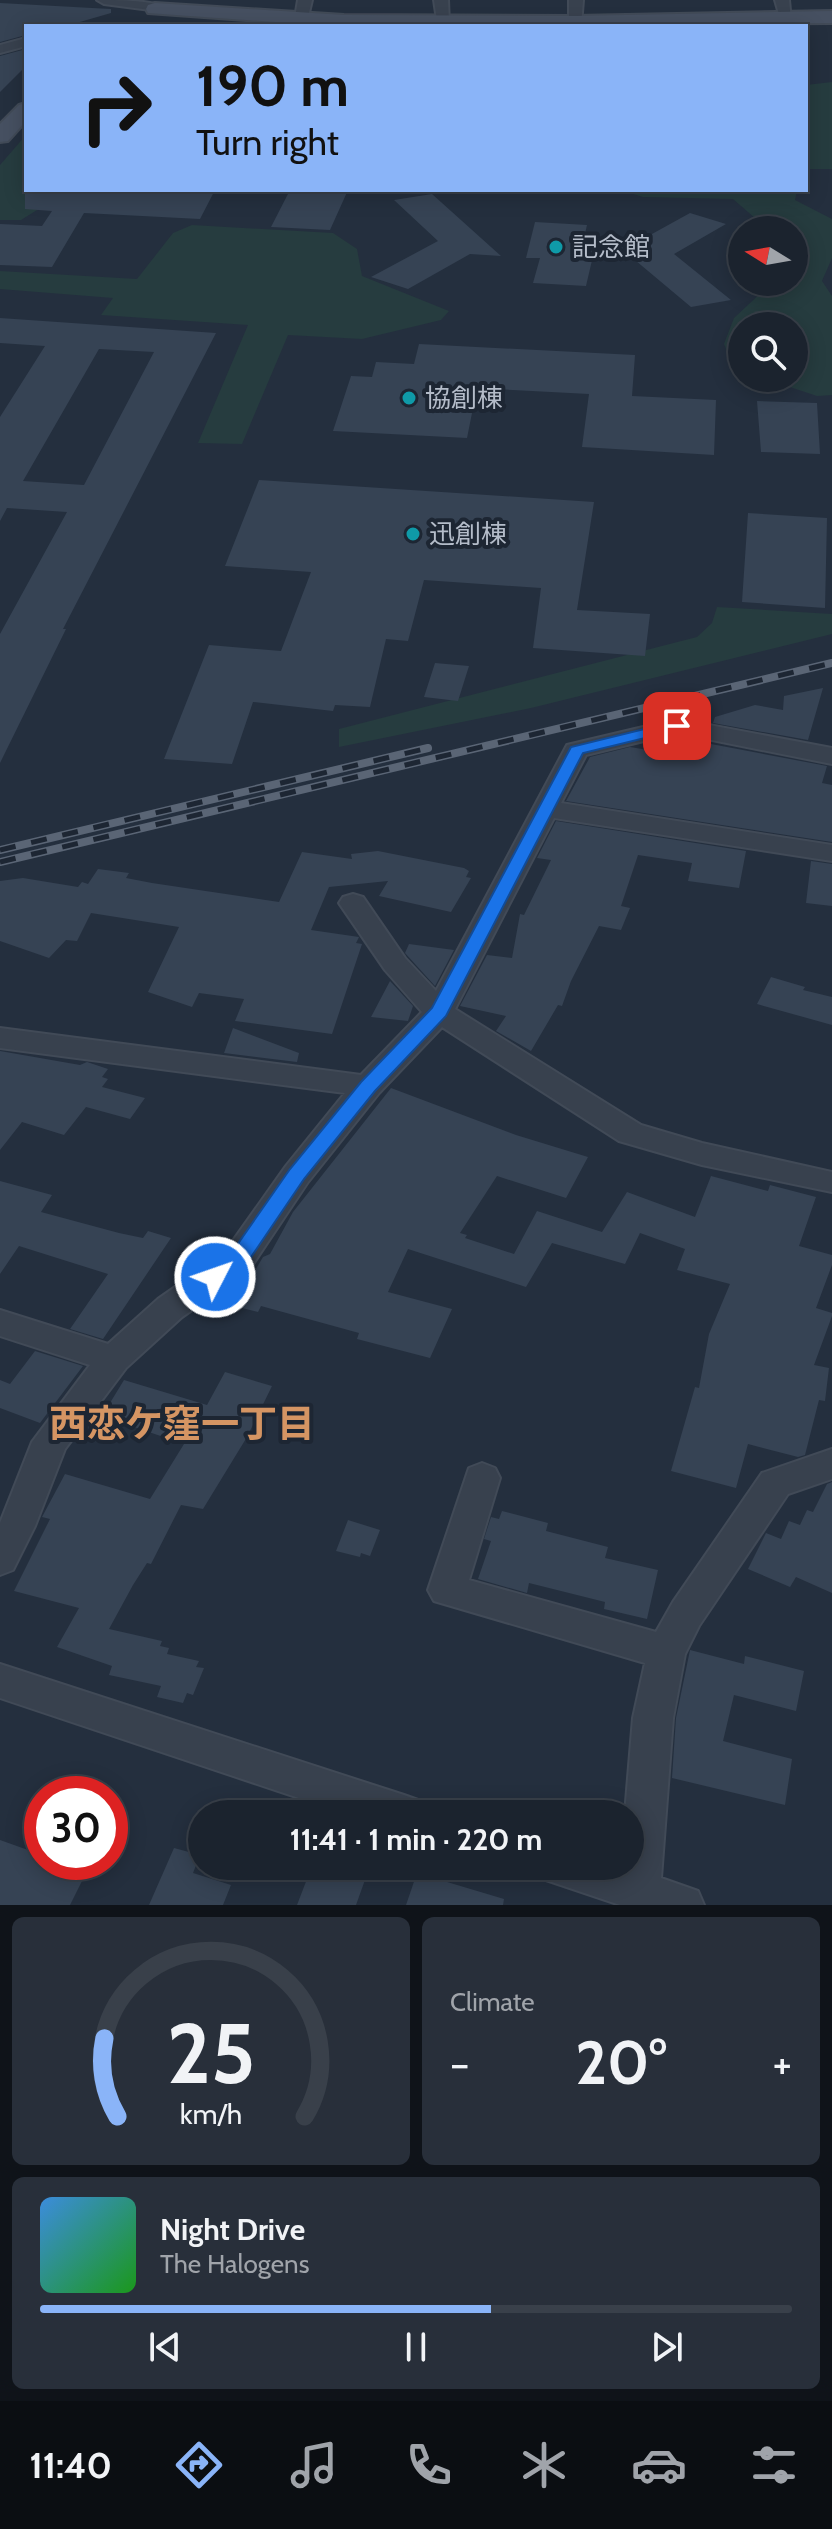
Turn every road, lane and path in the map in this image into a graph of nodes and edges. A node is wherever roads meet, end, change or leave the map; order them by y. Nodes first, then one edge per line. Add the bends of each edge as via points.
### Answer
1 (104, 0) edge
2 (441, 0) edge
3 (576, 0) edge
4 (160, 5) edge
5 (304, 9) edge
6 (784, 9) edge
7 (832, 17) edge
8 (444, 20) junction
9 (576, 22) junction
10 (131, 24) edge
11 (0, 33) edge
12 (24, 35) edge
13 (24, 43) edge
14 (0, 49) edge
15 (24, 111) edge
16 (0, 136) edge
17 (832, 756) edge
18 (547, 809) junction
19 (832, 853) edge
20 (353, 903) dead end
21 (439, 1012) junction
22 (0, 1038) edge
23 (368, 1086) junction
24 (831, 1183) edge
25 (0, 1323) edge
26 (114, 1359) junction
27 (832, 1464) edge
28 (482, 1478) dead end
29 (0, 1559) edge
30 (666, 1652) junction
31 (0, 1681) edge
32 (361, 1800) edge
33 (603, 1880) edge
34 (639, 1892) junction
35 (683, 1905) edge

1 - 4 street
2 - 8 street
3 - 9 street
4 - 5 street
4 - 10 street
5 - 8 street
6 - 7 street
6 - 9 street
8 - 9 street
11 - 12 street
13 - 14 street
15 - 16 street
17 - 18 street via 677,726 576,750
18 - 19 street
18 - 21 street
20 - 21 street via 395,964
21 - 23 street
21 - 24 street via 630,1133
22 - 23 street
23 - 26 street via 297,1174 237,1261 170,1308
25 - 26 street
26 - 29 street via 50,1442
27 - 30 street via 775,1483
28 - 30 street via 447,1590
30 - 34 street via 653,1718
31 - 32 street
33 - 34 street
34 - 35 street

